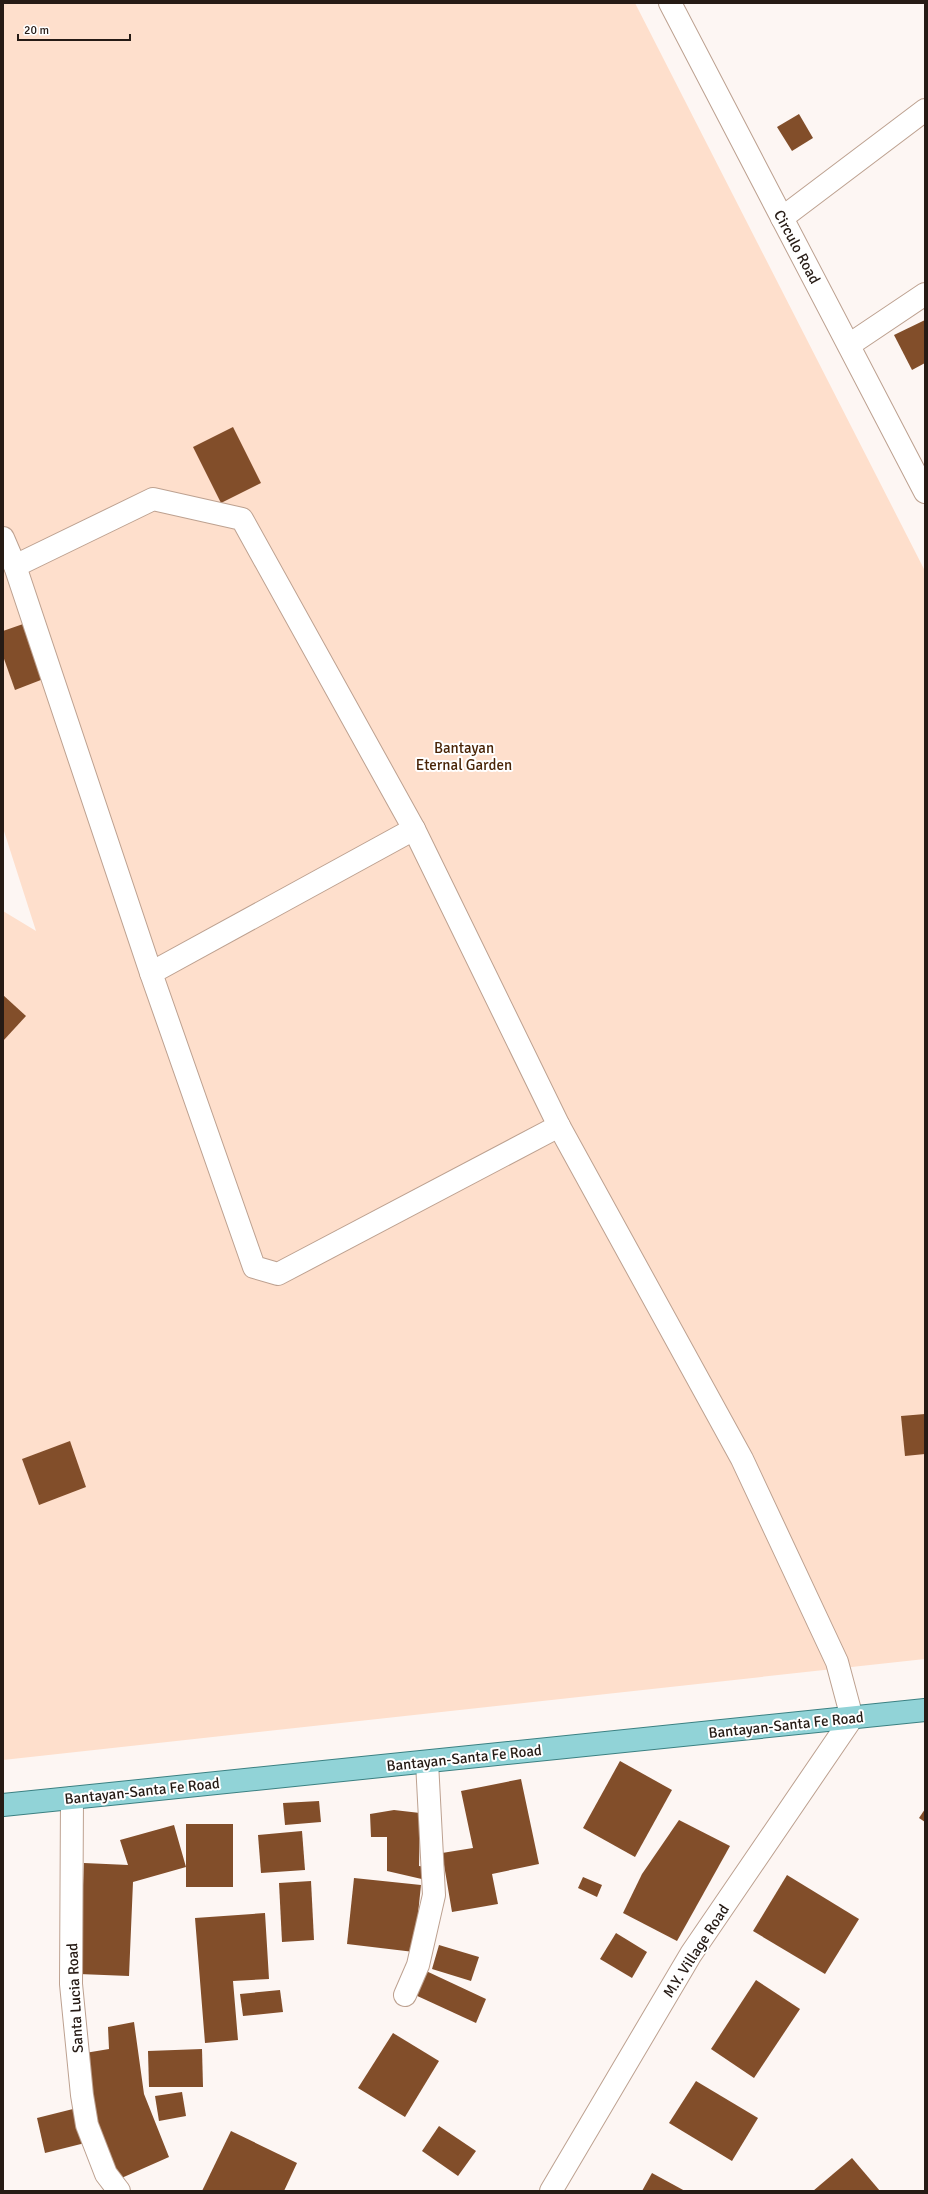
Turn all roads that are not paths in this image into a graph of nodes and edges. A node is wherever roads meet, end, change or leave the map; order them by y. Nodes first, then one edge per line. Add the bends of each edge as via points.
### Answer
1 (670, 3) edge
2 (925, 110) edge
3 (782, 218) junction
4 (925, 294) edge
5 (849, 345) junction
6 (925, 492) edge
7 (3, 538) edge
8 (15, 566) junction
9 (414, 829) junction
10 (151, 973) junction
11 (559, 1126) junction
12 (925, 1710) edge
13 (852, 1718) junction
14 (427, 1762) junction
15 (72, 1798) junction
16 (3, 1805) edge
17 (405, 1995) dead end
18 (119, 2191) edge
19 (551, 2191) edge

1 - 3 street, Circulo Road
2 - 3 street
3 - 5 street, Circulo Road
4 - 5 street
5 - 6 street, Circulo Road
7 - 8 street
8 - 9 street via 153,499 242,519
8 - 10 street
9 - 10 street
9 - 11 street
10 - 11 street via 254,1267 278,1274
11 - 13 street via 742,1459 837,1662
12 - 13 main road, Bantayan-Santa Fe Road
13 - 14 main road, Bantayan-Santa Fe Road
13 - 19 street, M.Y. Village Road via 691,1954
14 - 15 main road, Bantayan-Santa Fe Road
14 - 17 street via 434,1895 418,1965
15 - 16 main road, Bantayan-Santa Fe Road
15 - 18 street, Santa Lucia Road via 71,1984 82,2095 87,2125 106,2174

